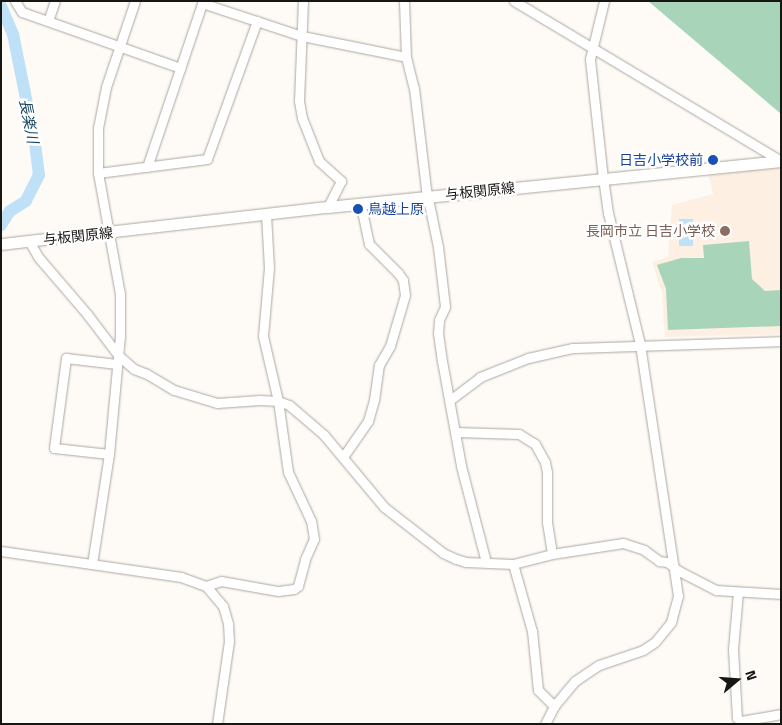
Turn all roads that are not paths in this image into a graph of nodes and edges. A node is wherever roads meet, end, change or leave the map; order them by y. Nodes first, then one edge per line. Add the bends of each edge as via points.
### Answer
1 (15, 1) edge
2 (55, 1) edge
3 (135, 1) edge
4 (303, 1) edge
5 (404, 1) edge
6 (514, 1) edge
7 (604, 1) edge
8 (203, 2) edge
9 (48, 21) junction
10 (257, 21) junction
11 (302, 36) junction
12 (119, 46) junction
13 (592, 47) junction
14 (406, 57) junction
15 (180, 68) junction
16 (781, 161) edge
17 (147, 167) junction
18 (98, 173) junction
19 (603, 179) junction
20 (428, 197) junction
21 (361, 204) junction
22 (328, 207) junction
23 (266, 215) junction
24 (110, 233) junction
25 (29, 241) junction
26 (6, 244) edge
27 (781, 341) edge
28 (640, 344) junction
29 (118, 360) junction
30 (450, 400) junction
31 (278, 401) junction
32 (456, 432) junction
33 (109, 454) junction
34 (343, 457) junction
35 (1, 551) edge
36 (552, 554) junction
37 (486, 562) junction
38 (92, 564) junction
39 (513, 564) junction
40 (672, 568) junction
41 (206, 586) junction
42 (738, 592) junction
43 (781, 594) edge
44 (554, 706) junction
45 (781, 714) edge
46 (217, 724) edge
47 (545, 724) edge

1 - 9 street via 22,12
2 - 9 street
3 - 12 street
4 - 11 street
5 - 14 street
6 - 13 street
7 - 13 street
8 - 10 street
8 - 15 street
9 - 12 street
10 - 11 street
10 - 17 street via 207,159
11 - 14 street
11 - 22 street via 299,101 302,118 318,161 341,181
12 - 15 street
12 - 18 street via 100,110
13 - 16 street
13 - 19 street via 590,59
14 - 20 street via 414,88
15 - 17 street
16 - 19 main road, 与板関原線
17 - 18 street
18 - 24 street
19 - 20 main road, 与板関原線
19 - 28 street via 608,213
20 - 21 main road, 与板関原線
20 - 30 street via 445,307 438,333
21 - 22 main road, 与板関原線
21 - 34 street via 369,244 403,280 405,295 390,346 379,365 368,421
22 - 23 main road, 与板関原線
23 - 24 main road, 与板関原線
23 - 31 street via 269,268 263,336
24 - 25 main road, 与板関原線
24 - 29 street via 120,294
25 - 26 main road, 与板関原線
25 - 29 street via 39,258 87,314
27 - 28 street
28 - 30 street via 572,348 528,358 480,377
28 - 40 street
29 - 31 street via 174,390 217,403
29 - 33 street
29 - 33 street via 66,358 54,448
30 - 32 street
31 - 34 street via 302,414
31 - 41 street via 288,472 314,530 298,586 289,591 221,581
32 - 36 street via 520,434 535,444 547,472
32 - 37 street via 461,466
33 - 38 street
34 - 37 street via 384,507 443,553 466,562
35 - 38 street
36 - 39 street
36 - 40 street via 623,543 644,550
37 - 39 street
38 - 41 street via 181,577
39 - 44 street via 532,631 538,690
40 - 42 street via 716,590
40 - 44 street via 678,596 676,610 664,633 643,650 587,672
41 - 46 street via 223,606 229,631
42 - 43 street
42 - 45 street via 733,648 737,718 741,721
44 - 47 street

